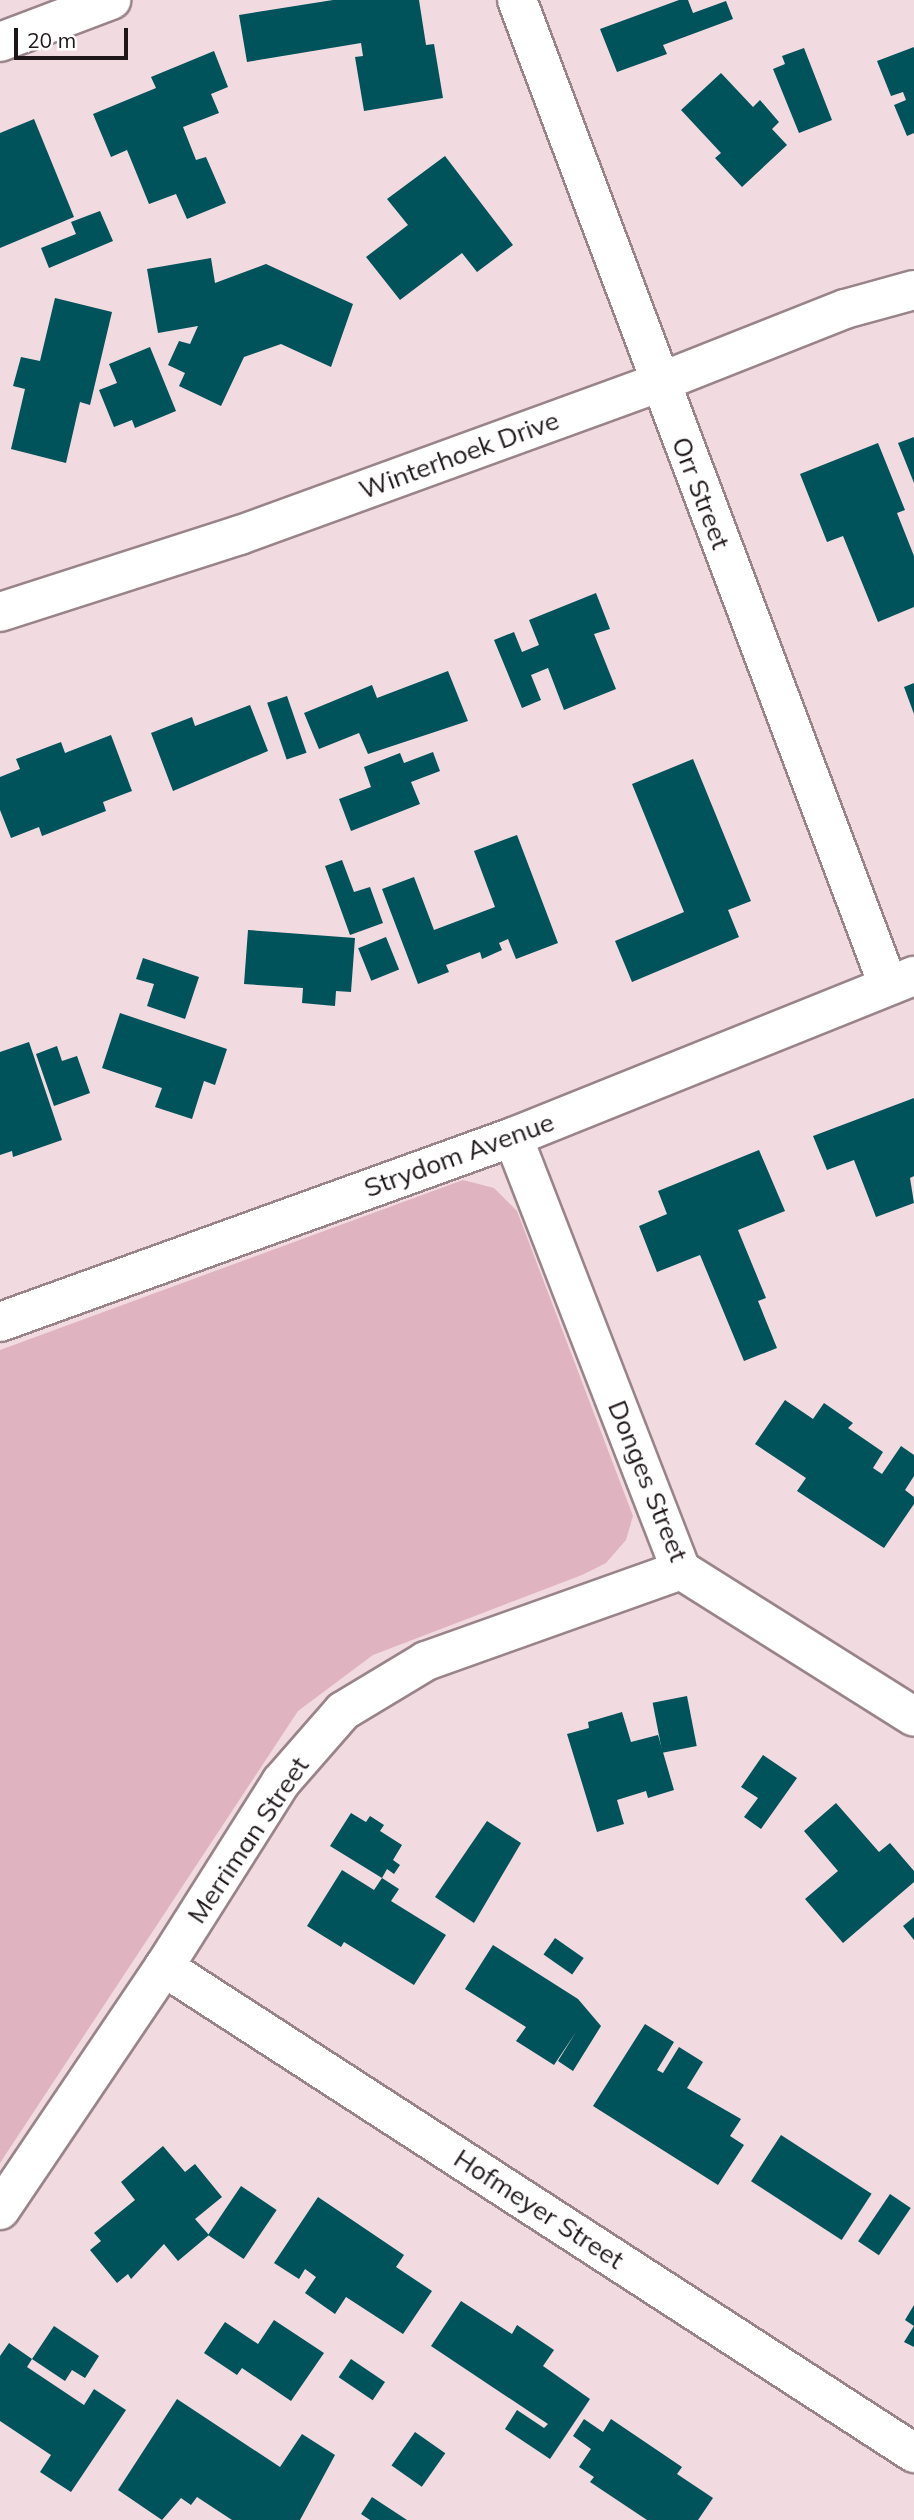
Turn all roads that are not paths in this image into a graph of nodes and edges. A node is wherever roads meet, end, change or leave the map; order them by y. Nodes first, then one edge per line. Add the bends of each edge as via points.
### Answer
1 (111, 0) edge
2 (517, 0) edge
3 (0, 42) edge
4 (914, 290) edge
5 (658, 383) junction
6 (0, 612) edge
7 (901, 981) edge
8 (513, 1137) junction
9 (0, 1322) edge
10 (681, 1570) junction
11 (914, 1717) edge
12 (164, 1967) junction
13 (0, 2210) edge
14 (914, 2453) edge

1 - 3 street
2 - 5 street, Orr Street
4 - 5 street, Winterhoek Drive via 845,309
5 - 6 street, Winterhoek Drive via 240,534
5 - 7 street, Orr Street
7 - 8 street, Strydom Avenue
8 - 9 street, Strydom Avenue
8 - 10 street, Donges Street
10 - 11 street, Donges Street
10 - 12 street, Merriman Street via 426,1661 343,1711 281,1782
12 - 13 street, Merriman Street
12 - 14 street, Hofmeyer Street

